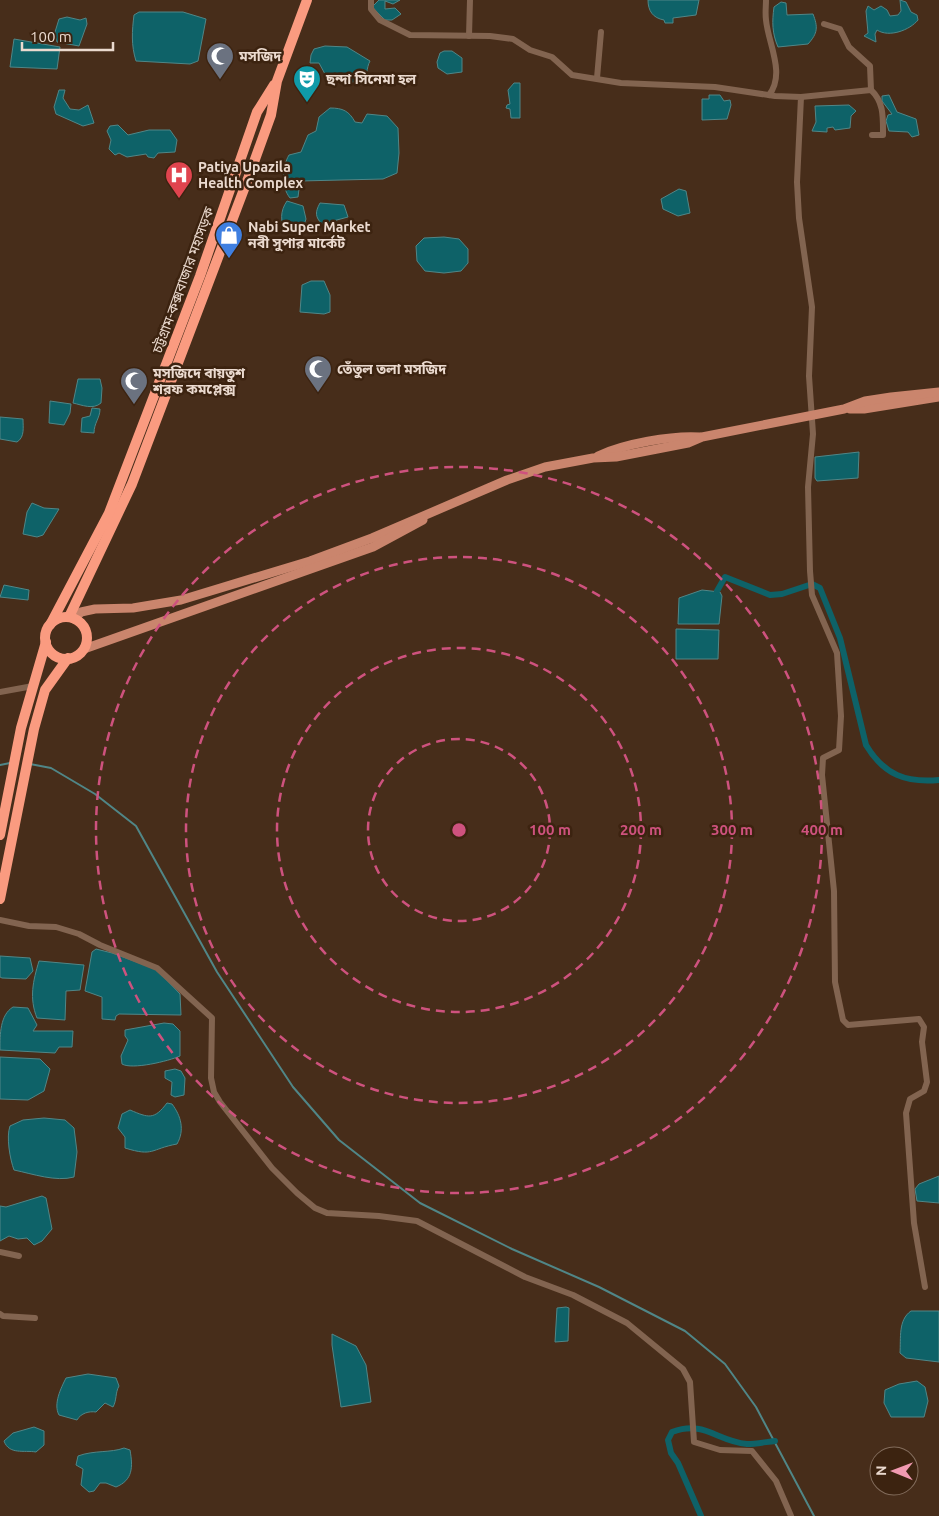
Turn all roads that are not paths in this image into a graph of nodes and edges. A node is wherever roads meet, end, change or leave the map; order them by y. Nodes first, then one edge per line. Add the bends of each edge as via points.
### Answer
1 (307, 0) edge
2 (371, 0) edge
3 (470, 0) edge
4 (766, 0) edge
5 (824, 24) dead end
6 (601, 32) dead end
7 (468, 36) junction
8 (597, 78) junction
9 (277, 81) junction
10 (870, 90) junction
11 (769, 95) junction
12 (801, 97) junction
13 (872, 135) dead end
14 (939, 392) edge
15 (939, 397) edge
16 (844, 409) junction
17 (812, 415) junction
18 (429, 515) junction
19 (71, 618) junction
20 (50, 625) junction
21 (46, 642) junction
22 (84, 649) junction
23 (68, 658) junction
24 (33, 686) junction
25 (0, 692) edge
26 (0, 835) edge
27 (0, 899) edge
28 (0, 920) edge
29 (0, 1252) edge
30 (20, 1256) dead end
31 (925, 1287) dead end
32 (0, 1314) edge
33 (35, 1318) dead end
34 (791, 1516) edge

1 - 9 highway, চট্টগ্রাম-কক্সবাজার মহাসড়ক
2 - 7 street via 371,9 380,20 410,35
3 - 7 street
4 - 11 street via 766,19 775,66 773,90
5 - 10 street via 840,29 849,47 870,66
6 - 8 street
7 - 8 street via 512,39 530,50 552,57 572,75
8 - 11 street via 715,87
9 - 19 highway, চট্টগ্রাম-কক্সবাজার মহাসড়ক via 271,115 250,176 132,484
9 - 20 highway, চট্টগ্রাম-কক্সবাজার মহাসড়ক via 257,112 200,276 109,513
10 - 12 street
10 - 13 street via 881,104 883,126 883,135
11 - 12 street
12 - 17 street via 797,182 812,307 809,376
14 - 16 main road via 890,396
15 - 16 main road via 864,409
16 - 17 main road
17 - 18 main road via 702,437 680,436 614,449 593,458 526,473
17 - 31 street via 808,487 812,595 837,654 839,671 839,750 823,758 822,775 834,891 835,982 843,1020 848,1025 919,1019 924,1026 922,1042 927,1082 924,1091 910,1100 906,1113 914,1223
18 - 19 main road via 310,561 181,600 81,612
18 - 22 main road via 373,547
19 - 20 highway via 59,618
19 - 22 highway via 85,630
20 - 21 highway
21 - 23 highway via 52,652
21 - 24 highway
22 - 23 highway via 75,657
23 - 27 highway via 45,690
24 - 25 street
24 - 26 highway via 20,728
28 - 34 street via 56,927 79,934 157,968 212,1018 211,1078 220,1102 272,1168 315,1208 328,1213 417,1221 525,1277 600,1308 627,1323 683,1369 690,1382 694,1442 720,1450 752,1451 776,1482
29 - 30 street
32 - 33 street

